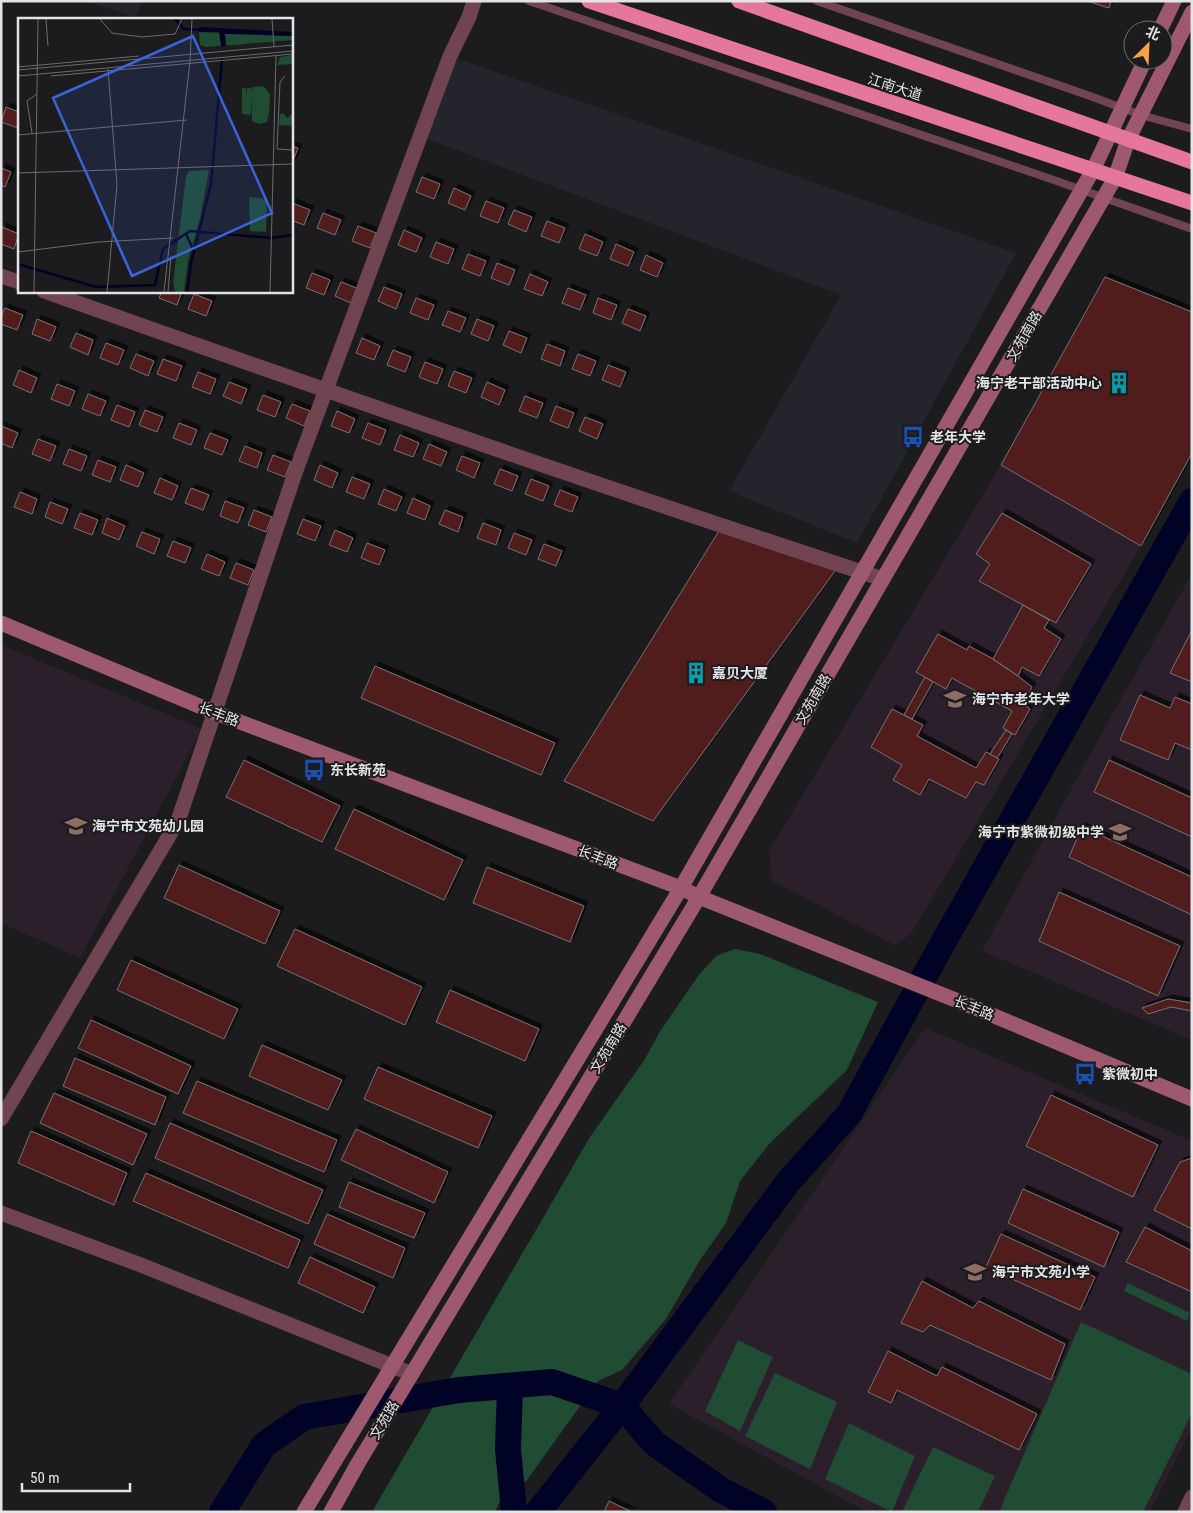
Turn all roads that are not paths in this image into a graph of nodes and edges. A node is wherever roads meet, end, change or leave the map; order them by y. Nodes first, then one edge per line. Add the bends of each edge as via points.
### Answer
1 (474, 1) edge
2 (529, 1) edge
3 (589, 1) edge
4 (739, 1) edge
5 (817, 1) edge
6 (1174, 1) edge
7 (1192, 12) edge
8 (1165, 20) edge
9 (1140, 70) edge
10 (1122, 107) junction
11 (1141, 115) junction
12 (1192, 129) edge
13 (1110, 134) junction
14 (1128, 140) junction
15 (1192, 162) edge
16 (1093, 170) junction
17 (1115, 178) junction
18 (1082, 190) junction
19 (1104, 198) junction
20 (1192, 204) edge
21 (1192, 228) edge
22 (1, 276) edge
23 (18, 282) edge
24 (47, 292) edge
25 (324, 390) junction
26 (862, 572) junction
27 (883, 579) junction
28 (1, 623) edge
29 (216, 713) junction
30 (680, 888) junction
31 (699, 897) junction
32 (1192, 1099) edge
33 (1, 1119) edge
34 (1, 1213) edge
35 (388, 1373) junction
36 (412, 1374) junction
37 (1192, 1497) edge
38 (304, 1512) edge
39 (331, 1512) edge
40 (1185, 1512) edge

1 - 25 street via 450,56
2 - 18 lane
3 - 16 highway, 江南大道
4 - 13 highway, 江南大道
5 - 10 lane
6 - 8 main road
7 - 11 main road, 文苑南路
9 - 10 main road, 文苑南路
10 - 11 lane
10 - 13 main road, 文苑南路
11 - 12 lane
11 - 14 main road, 文苑南路
13 - 14 highway, 江南大道
13 - 16 main road, 文苑南路
14 - 15 highway, 江南大道
14 - 17 main road, 文苑南路
16 - 17 highway, 江南大道
16 - 18 main road, 文苑南路
17 - 19 main road, 文苑南路
17 - 20 highway, 江南大道
18 - 19 lane
18 - 26 main road, 文苑南路
19 - 21 lane
19 - 27 main road, 文苑南路
22 - 23 street
24 - 25 street
25 - 26 street
25 - 29 street
26 - 27 street
26 - 30 main road, 文苑南路
27 - 31 main road, 文苑南路
28 - 29 main road, 长丰路
29 - 30 main road, 长丰路
29 - 33 street via 178,821
30 - 31 main road, 长丰路
30 - 35 main road, 文苑南路
31 - 32 main road, 长丰路
31 - 36 main road, 文苑南路
34 - 35 street via 141,1265
35 - 36 street
35 - 38 main road, 文苑路
36 - 39 main road, 文苑路
37 - 40 street

